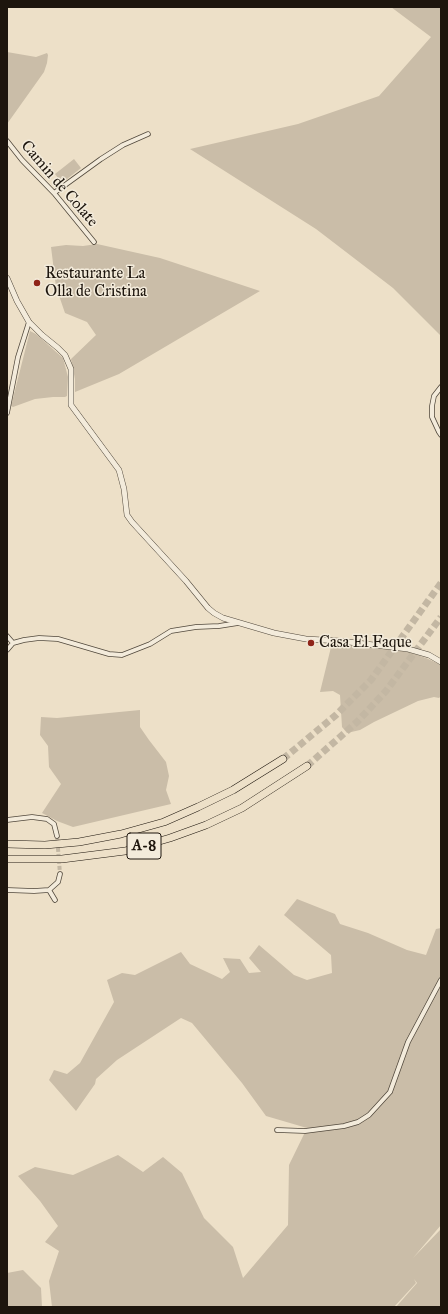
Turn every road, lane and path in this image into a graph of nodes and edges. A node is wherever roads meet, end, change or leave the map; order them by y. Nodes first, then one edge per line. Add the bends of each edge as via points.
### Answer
1 (148, 134) dead end
2 (7, 141) edge
3 (54, 194) junction
4 (94, 242) dead end
5 (7, 278) edge
6 (29, 322) junction
7 (441, 387) edge
8 (7, 413) edge
9 (441, 435) edge
10 (239, 623) junction
11 (7, 636) edge
12 (13, 644) junction
13 (7, 650) edge
14 (440, 660) edge
15 (282, 759) tunnel mouth
16 (308, 766) tunnel mouth
17 (7, 820) edge
18 (58, 836) tunnel mouth
19 (7, 844) edge
20 (7, 859) edge
21 (60, 874) tunnel mouth
22 (7, 890) edge
23 (49, 890) junction
24 (55, 900) dead end
25 (441, 980) edge
26 (277, 1130) dead end

1 - 3 street via 117,148
2 - 3 street, Camin de Colate
3 - 4 street, Camin de Colate
5 - 6 street
6 - 8 street via 18,357
6 - 10 street via 65,355 71,369 72,404 119,470 127,515 208,608 223,618
7 - 9 street via 434,396 432,417
10 - 12 street via 171,631 150,644 122,655 109,654 58,639 39,638
10 - 14 street via 306,639 408,649
11 - 12 street
12 - 13 street
15 - 19 highway, A-8 via 233,790 164,822 79,842 45,845
16 - 20 highway, A-8 via 242,808 170,838 125,851 62,859
17 - 18 street via 32,817 47,819 54,824
21 - 23 street via 58,882
22 - 23 street
23 - 24 street
25 - 26 street via 408,1042 390,1092 369,1115 344,1126 305,1131

